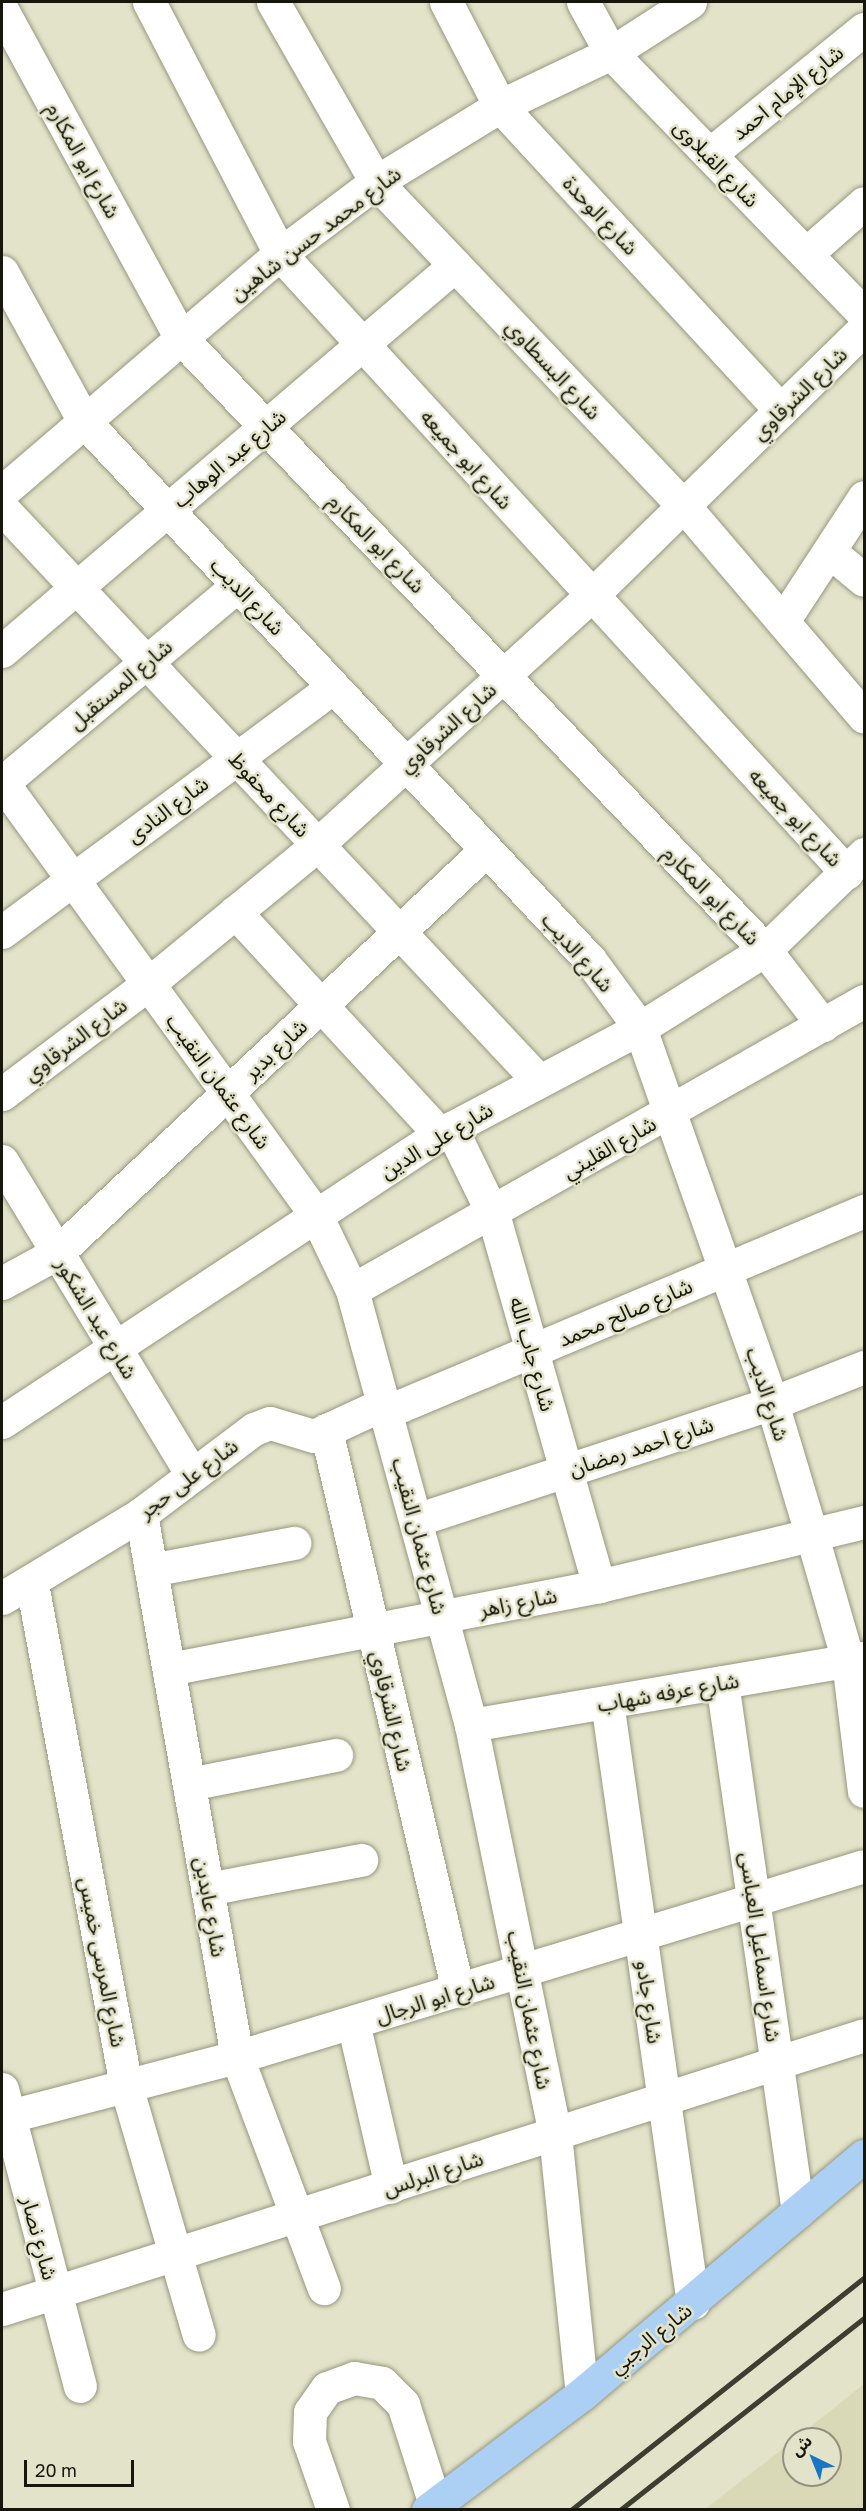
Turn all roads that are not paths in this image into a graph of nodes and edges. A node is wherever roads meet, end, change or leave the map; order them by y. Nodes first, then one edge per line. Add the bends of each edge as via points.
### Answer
1 (149, 2) edge
2 (273, 2) edge
3 (446, 2) edge
4 (583, 2) edge
5 (690, 2) edge
6 (2, 10) edge
7 (864, 29) edge
8 (611, 53) junction
9 (500, 106) junction
10 (710, 154) junction
11 (376, 182) junction
12 (864, 203) edge
13 (280, 254) junction
14 (806, 254) junction
15 (455, 265) junction
16 (2, 272) edge
17 (864, 314) edge
18 (864, 329) edge
19 (182, 338) junction
20 (362, 344) junction
21 (781, 410) junction
22 (84, 421) junction
23 (266, 427) junction
24 (2, 492) edge
25 (864, 497) edge
26 (684, 506) junction
27 (2, 508) edge
28 (168, 510) junction
29 (829, 551) junction
30 (864, 580) edge
31 (238, 585) junction
32 (75, 588) junction
33 (592, 596) junction
34 (783, 621) junction
35 (2, 651) edge
36 (146, 662) junction
37 (504, 676) junction
38 (333, 687) junction
39 (864, 717) edge
40 (236, 758) junction
41 (406, 764) junction
42 (2, 783) edge
43 (317, 845) junction
44 (486, 850) junction
45 (856, 864) edge
46 (73, 880) junction
47 (235, 912) junction
48 (2, 932) edge
49 (399, 932) junction
50 (765, 950) junction
51 (148, 984) junction
52 (864, 1001) edge
53 (322, 1005) junction
54 (823, 1025) junction
55 (640, 1028) junction
56 (538, 1080) junction
57 (227, 1093) junction
58 (2, 1094) edge
59 (670, 1113) junction
60 (446, 1131) junction
61 (2, 1161) edge
62 (864, 1211) edge
63 (493, 1214) junction
64 (316, 1215) junction
65 (57, 1253) junction
66 (726, 1270) junction
67 (2, 1283) edge
68 (352, 1290) junction
69 (114, 1347) junction
70 (532, 1351) junction
71 (864, 1367) edge
72 (772, 1403) junction
73 (385, 1408) junction
74 (2, 1422) edge
75 (326, 1430) junction
76 (566, 1470) junction
77 (192, 1475) junction
78 (141, 1514) junction
79 (416, 1520) junction
80 (864, 1522) edge
81 (812, 1536) junction
82 (294, 1543) dead end
83 (151, 1570) junction
84 (32, 1584) junction
85 (599, 1586) junction
86 (2, 1598) edge
87 (442, 1617) junction
88 (373, 1630) junction
89 (856, 1660) edge
90 (169, 1669) junction
91 (723, 1682) junction
92 (607, 1702) junction
93 (471, 1725) junction
94 (336, 1755) dead end
95 (189, 1784) junction
96 (864, 1788) edge
97 (361, 1860) dead end
98 (864, 1866) edge
99 (207, 1889) junction
100 (754, 1900) junction
101 (641, 1935) junction
102 (522, 1971) junction
103 (458, 1991) junction
104 (353, 2022) junction
105 (864, 2035) edge
106 (237, 2057) junction
107 (777, 2063) junction
108 (126, 2086) junction
109 (664, 2099) junction
110 (3, 2108) edge
111 (555, 2134) junction
112 (864, 2156) edge
113 (391, 2187) junction
114 (798, 2212) junction
115 (300, 2216) junction
116 (176, 2255) junction
117 (324, 2288) dead end
118 (55, 2294) junction
119 (693, 2302) junction
120 (2, 2309) edge
121 (200, 2336) dead end
122 (80, 2386) dead end
123 (582, 2394) junction
124 (431, 2507) edge
125 (333, 2510) edge

1 - 13 street, شارع ابو جميعه
2 - 11 street, شارع البسطاوي
3 - 9 street, شارع الوحدة
4 - 8 street, شارع القبلاوى
5 - 8 street, شارع محمد حسن شاهين
6 - 19 street, شارع ابو المكارم
7 - 10 street, شارع الإمام احمد
8 - 9 street, شارع محمد حسن شاهين
8 - 10 street, شارع القبلاوى
9 - 11 street, شارع محمد حسن شاهين
9 - 21 street, شارع الوحدة
10 - 14 street, شارع القبلاوى
11 - 13 street, شارع محمد حسن شاهين
11 - 15 street, شارع البسطاوي
12 - 14 street
13 - 19 street, شارع محمد حسن شاهين
13 - 20 street, شارع ابو جميعه
14 - 17 street, شارع القبلاوى
15 - 20 street, شارع عبد الوهاب
15 - 26 street, شارع البسطاوي
16 - 22 street, شارع الديب
18 - 21 street, شارع الشرقاوي
19 - 22 street, شارع محمد حسن شاهين
19 - 23 street, شارع ابو المكارم
20 - 23 street, شارع عبد الوهاب
20 - 33 street, شارع ابو جميعه
21 - 26 street, شارع الشرقاوي
22 - 24 street, شارع محمد حسن شاهين
22 - 28 street, شارع الديب
23 - 28 street, شارع عبد الوهاب
23 - 37 street, شارع ابو المكارم
25 - 29 street
26 - 33 street, شارع الشرقاوي
26 - 34 street, شارع البسطاوي
27 - 32 street, شارع محفوظ
28 - 31 street, شارع الديب
28 - 32 street, شارع عبد الوهاب
29 - 30 street
29 - 34 street
31 - 36 street, شارع المستقبل
31 - 38 street, شارع الديب
32 - 35 street, شارع عبد الوهاب
32 - 36 street, شارع محفوظ
33 - 37 street, شارع الشرقاوي
33 - 45 street, شارع ابو جميعه
34 - 39 street, شارع البسطاوي
36 - 40 street, شارع محفوظ
36 - 42 street, شارع المستقبل
37 - 41 street, شارع الشرقاوي
37 - 50 street, شارع ابو المكارم
38 - 40 street, شارع النادى
38 - 41 street, شارع الديب
40 - 43 street, شارع محفوظ
40 - 46 street, شارع النادى
41 - 43 street, شارع الشرقاوي
41 - 44 street, شارع الديب
42 - 46 street, شارع عثمان النقيب
43 - 47 street, شارع الشرقاوي
43 - 49 street, شارع محفوظ
44 - 49 street, شارع بدير
44 - 55 street, شارع الديب via 590,960
45 - 50 street, شارع على الدين
46 - 48 street, شارع النادى
46 - 51 street, شارع عثمان النقيب
47 - 51 street, شارع الشرقاوي
47 - 53 street, شارع جاب الله
49 - 53 street, شارع بدير
49 - 56 street, شارع محفوظ
50 - 54 street, شارع ابو المكارم
50 - 55 street, شارع على الدين
51 - 57 street, شارع عثمان النقيب
51 - 58 street, شارع الشرقاوي
52 - 54 street, شارع القليني
53 - 57 street, شارع بدير
53 - 60 street, شارع جاب الله
54 - 59 street, شارع القليني
55 - 56 street, شارع على الدين
55 - 59 street, شارع الديب
56 - 60 street, شارع على الدين
57 - 64 street, شارع عثمان النقيب
57 - 65 street, شارع بدير
59 - 63 street, شارع القليني
59 - 66 street, شارع الديب
60 - 63 street, شارع جاب الله
60 - 64 street, شارع على الدين
61 - 65 street, شارع عبد الشكور
62 - 66 street, شارع صالح محمد
63 - 68 street, شارع القليني
63 - 70 street, شارع جاب الله
64 - 68 street, شارع عثمان النقيب
64 - 69 street, شارع على الدين
65 - 67 street, شارع بدير
65 - 69 street, شارع عبد الشكور
66 - 70 street, شارع صالح محمد
66 - 72 street, شارع الديب
68 - 73 street, شارع عثمان النقيب
69 - 74 street, شارع على الدين
69 - 77 street, شارع عبد الشكور
70 - 73 street, شارع صالح محمد
70 - 76 street, شارع جاب الله
71 - 72 street, شارع احمد رمضان
72 - 76 street, شارع احمد رمضان
72 - 81 street, شارع الديب
73 - 75 street, شارع على حجر
73 - 79 street, شارع عثمان النقيب
75 - 77 street, شارع على حجر via 299,1436 270,1423 254,1429
75 - 88 street, شارع الشرقاوي
76 - 79 street, شارع احمد رمضان
76 - 85 street, شارع جاب الله
77 - 78 street, شارع على حجر
78 - 83 street, شارع عابدين
78 - 84 street, شارع على حجر
79 - 87 street, شارع عثمان النقيب
80 - 81 street, شارع زاهر
81 - 85 street, شارع زاهر
81 - 89 street, شارع الديب
82 - 83 street
83 - 90 street, شارع عابدين
84 - 86 street, شارع على حجر
84 - 108 street, شارع المرسى خميس
85 - 87 street, شارع زاهر
87 - 88 street, شارع زاهر
87 - 93 street, شارع عثمان النقيب
88 - 90 street, شارع زاهر
88 - 103 street, شارع الشرقاوي
89 - 91 street, شارع عرفه شهاب
89 - 96 street, شارع الديب
90 - 95 street, شارع عابدين
91 - 92 street, شارع عرفه شهاب
91 - 100 street, شارع اسماعيل العباسى
92 - 93 street, شارع عرفه شهاب
92 - 101 street, شارع جادو
93 - 102 street, شارع عثمان النقيب
94 - 95 street
95 - 99 street, شارع عابدين
97 - 99 street
98 - 100 street, شارع ابو الرجال
99 - 106 street, شارع عابدين
100 - 101 street, شارع ابو الرجال
100 - 107 street, شارع اسماعيل العباسى
101 - 102 street, شارع ابو الرجال
101 - 109 street, شارع جادو
102 - 103 street, شارع ابو الرجال
102 - 111 street, شارع عثمان النقيب
103 - 104 street, شارع ابو الرجال
104 - 106 street, شارع ابو الرجال
104 - 113 street
105 - 107 street, شارع البرلس
106 - 108 street, شارع ابو الرجال
106 - 115 street, شارع عابدين
107 - 109 street, شارع البرلس
107 - 114 street, شارع اسماعيل العباسى
108 - 110 street, شارع ابو الرجال
108 - 116 street, شارع المرسى خميس
109 - 111 street, شارع البرلس
109 - 119 street, شارع جادو
110 - 118 street, شارع نصار
111 - 113 street, شارع البرلس
111 - 123 street, شارع عثمان النقيب
112 - 114 main road, شارع الرجبي
113 - 115 street, شارع البرلس
114 - 119 main road, شارع الرجبي
115 - 116 street, شارع البرلس
115 - 117 street, شارع عابدين
116 - 118 street, شارع البرلس
116 - 121 street, شارع المرسى خميس
118 - 120 street, شارع البرلس
118 - 122 street, شارع نصار
119 - 123 main road, شارع الرجبي
123 - 124 main road, شارع الرجبي
124 - 125 street via 403,2404 382,2383 354,2378 327,2388 310,2412 309,2441

